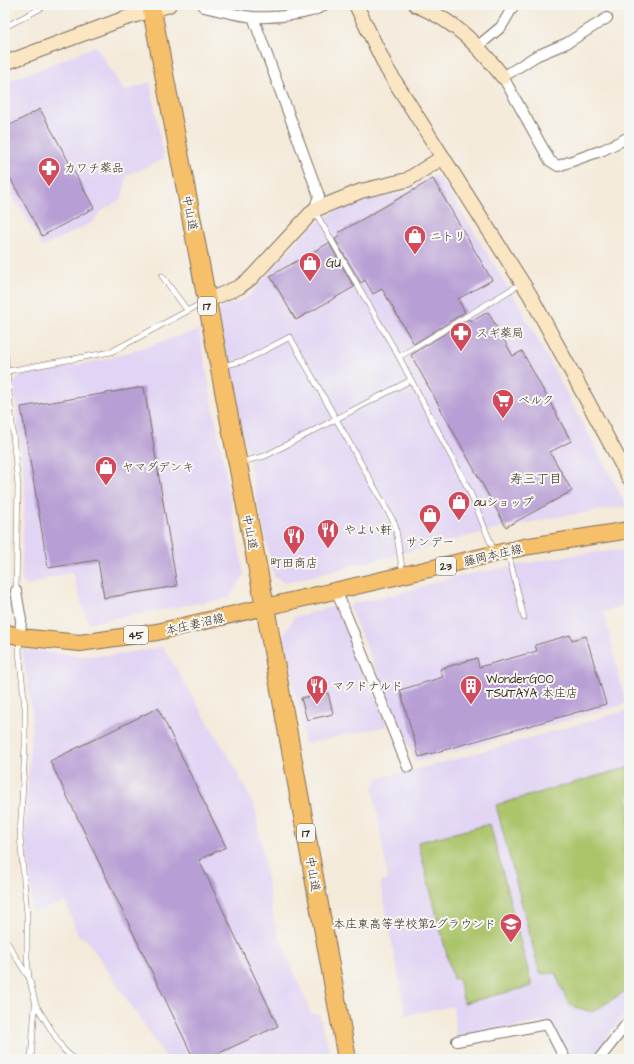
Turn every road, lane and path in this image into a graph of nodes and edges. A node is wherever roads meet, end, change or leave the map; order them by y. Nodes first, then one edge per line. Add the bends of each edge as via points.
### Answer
1 (47, 5) edge
2 (169, 5) edge
3 (324, 5) edge
4 (356, 5) edge
5 (416, 5) edge
6 (514, 5) edge
7 (204, 7) dead end
8 (151, 8) edge
9 (253, 17) junction
10 (607, 18) dead end
11 (5, 27) edge
12 (478, 46) junction
13 (5, 63) edge
14 (503, 77) junction
15 (629, 137) edge
16 (443, 157) junction
17 (314, 210) junction
18 (162, 276) dead end
19 (522, 282) junction
20 (206, 301) junction
21 (187, 310) junction
22 (5, 352) edge
23 (399, 357) junction
24 (219, 367) junction
25 (8, 371) junction
26 (411, 380) junction
27 (337, 420) junction
28 (237, 463) junction
29 (629, 478) edge
30 (629, 530) edge
31 (502, 552) junction
32 (403, 575) junction
33 (336, 590) junction
34 (16, 591) joint
35 (265, 607) junction
36 (524, 618) dead end
37 (13, 635) edge
38 (408, 766) dead end
39 (5, 939) edge
40 (29, 977) junction
41 (36, 1005) junction
42 (629, 1021) edge
43 (457, 1041) dead end
44 (31, 1059) edge
45 (74, 1059) edge
46 (347, 1059) edge
47 (565, 1059) edge
48 (599, 1059) edge

1 - 11 lane
2 - 8 street
3 - 9 street via 315,10
4 - 16 street via 387,69
5 - 12 street via 452,23
6 - 12 street via 501,28
7 - 9 street
8 - 13 street
8 - 20 highway, 中山道 / 17
9 - 17 street via 318,196
10 - 14 street via 567,43 536,56
12 - 14 street
14 - 15 street via 550,160 558,166 603,150
16 - 17 street via 407,180 361,191
16 - 19 street
17 - 20 street via 251,278 239,287
17 - 23 lane
18 - 21 lane
19 - 23 lane
19 - 29 street
20 - 21 lane
20 - 24 highway, 中山道 / 17
21 - 25 lane via 111,352
22 - 25 lane
23 - 26 lane
24 - 27 lane via 246,360 290,337
24 - 28 highway, 中山道 / 17
25 - 34 lane via 18,486
26 - 27 lane
26 - 31 lane
27 - 28 lane via 265,456
27 - 32 lane via 395,524
28 - 35 highway, 中山道 / 17
30 - 31 main road, 藤岡本庄線 / 23
31 - 32 main road, 藤岡本庄線 / 23
31 - 36 lane
32 - 33 main road, 藤岡本庄線 / 23
33 - 35 main road, 藤岡本庄線 / 23
33 - 38 street
34 - 37 street via 21,620
35 - 37 main road, 本庄妻沼線 / 45 via 157,632 80,643
35 - 46 highway, 中山道 / 17
37 - 40 lane via 19,651 24,708 25,747 20,836 27,914 26,958
39 - 40 lane
40 - 41 lane
41 - 44 lane
41 - 45 lane via 63,1049
42 - 48 street
43 - 47 street via 547,1024

